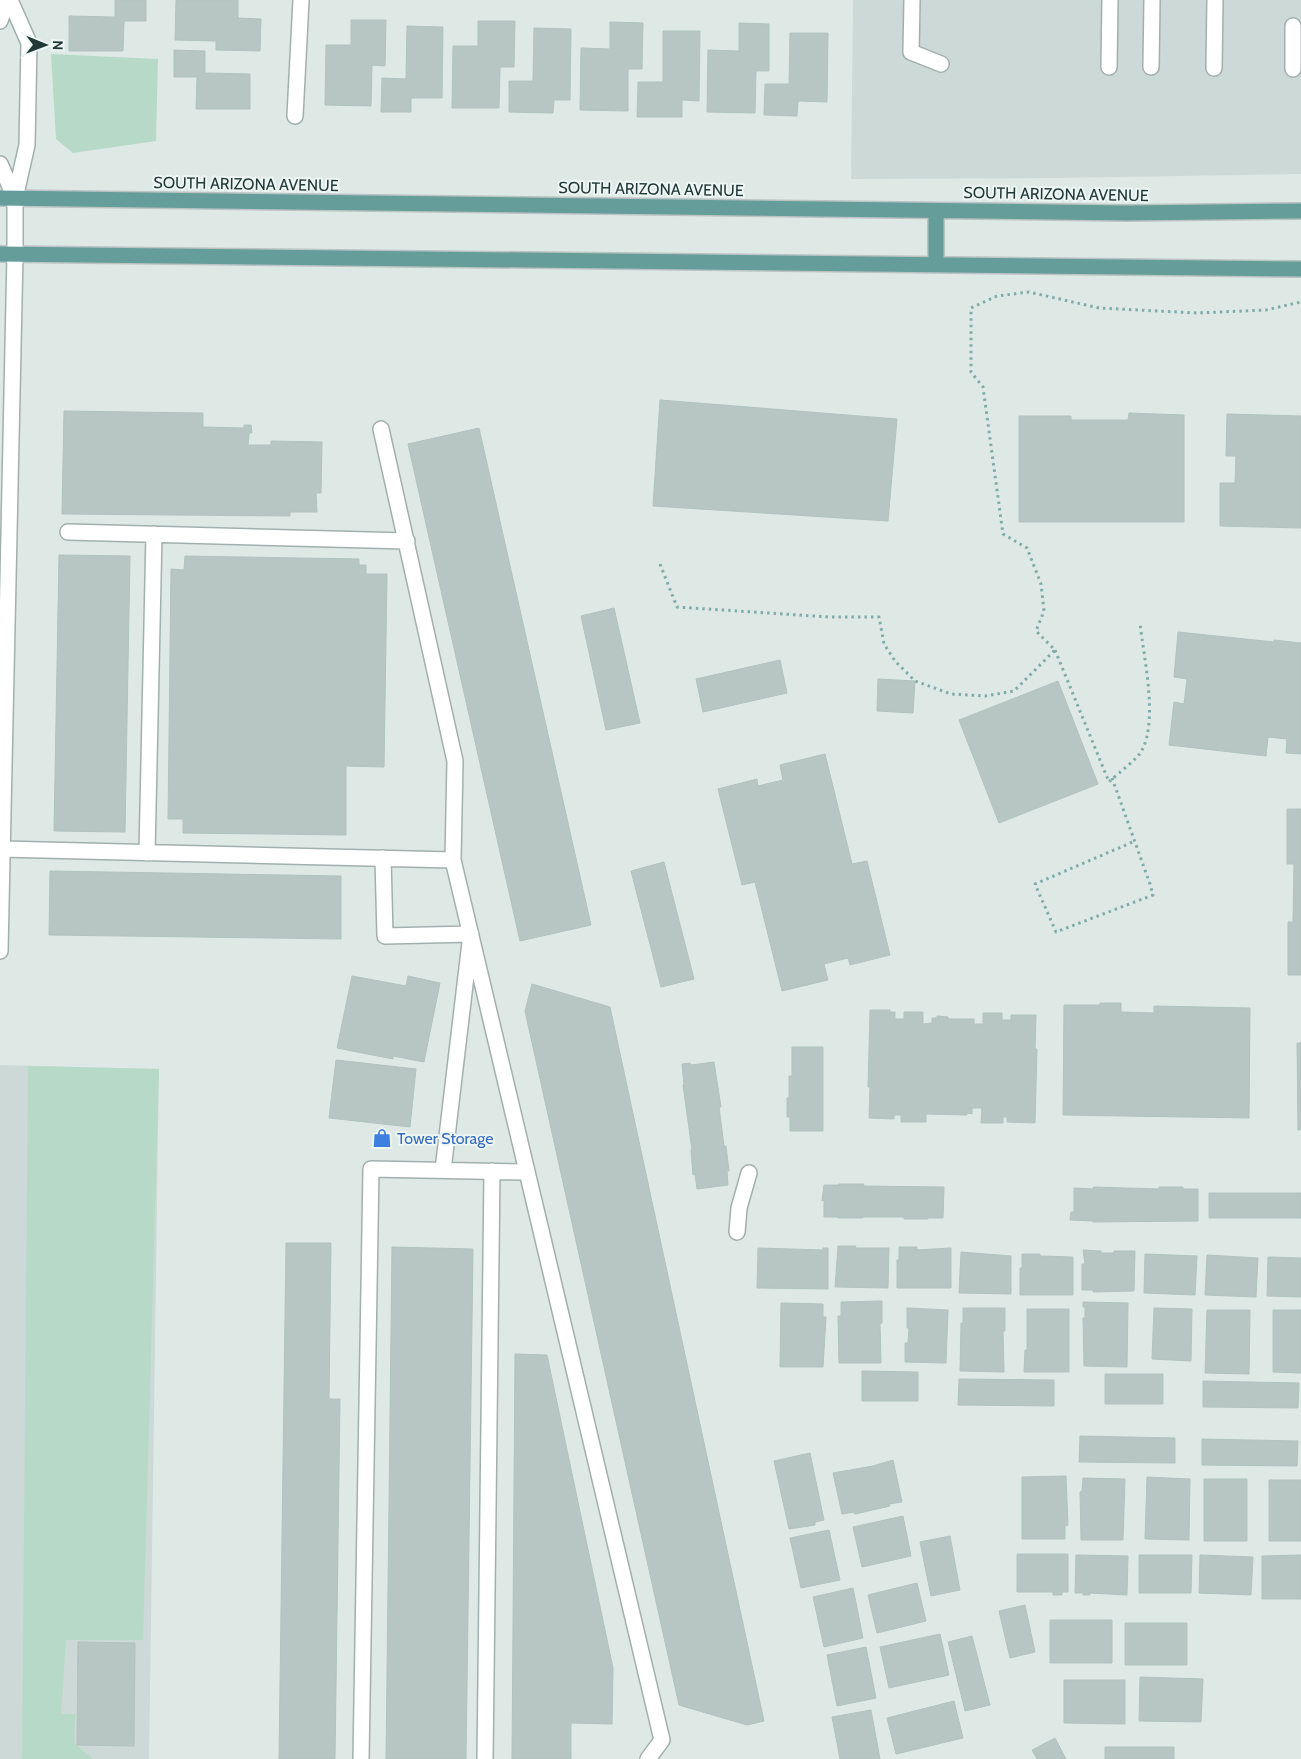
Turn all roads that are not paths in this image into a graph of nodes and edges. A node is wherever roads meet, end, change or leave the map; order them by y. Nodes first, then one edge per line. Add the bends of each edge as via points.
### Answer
1 (8, 0) edge
2 (301, 0) edge
3 (912, 0) edge
4 (1110, 0) edge
5 (1152, 0) edge
6 (1215, 0) edge
7 (0, 21) edge
8 (1293, 26) dead end
9 (940, 64) dead end
10 (1109, 67) dead end
11 (1151, 67) dead end
12 (1214, 68) dead end
13 (1293, 69) dead end
14 (295, 116) dead end
15 (0, 164) edge
16 (8, 198) edge
17 (936, 210) junction
18 (1301, 211) edge
19 (7, 254) edge
20 (936, 265) junction
21 (1301, 269) edge
22 (382, 428) dead end
23 (68, 532) dead end
24 (154, 534) junction
25 (407, 541) junction
26 (2, 849) junction
27 (147, 853) junction
28 (383, 858) junction
29 (453, 860) junction
30 (471, 934) junction
31 (0, 951) edge
32 (443, 1170) junction
33 (492, 1171) junction
34 (528, 1172) junction
35 (749, 1173) dead end
36 (737, 1232) dead end
37 (361, 1759) edge
38 (484, 1759) edge
39 (648, 1759) edge

1 - 7 street
1 - 16 street via 29,43 27,145
2 - 14 street
3 - 9 street via 911,52
4 - 10 street
5 - 11 street
6 - 12 street
8 - 13 street
15 - 16 street
16 - 17 main road, SOUTH ARIZONA AVENUE
16 - 19 street
17 - 18 main road, SOUTH ARIZONA AVENUE
17 - 20 main road
19 - 20 main road
19 - 26 street
20 - 21 main road
22 - 25 street
23 - 24 street
24 - 25 street
24 - 27 street
25 - 29 street via 455,761
26 - 27 street
26 - 31 street
27 - 28 street
28 - 29 street
28 - 30 street via 385,936
29 - 30 street
30 - 32 street
30 - 34 street
32 - 33 street
32 - 37 street via 372,1169
33 - 34 street
33 - 38 street
34 - 39 street via 662,1740
35 - 36 street via 739,1208

